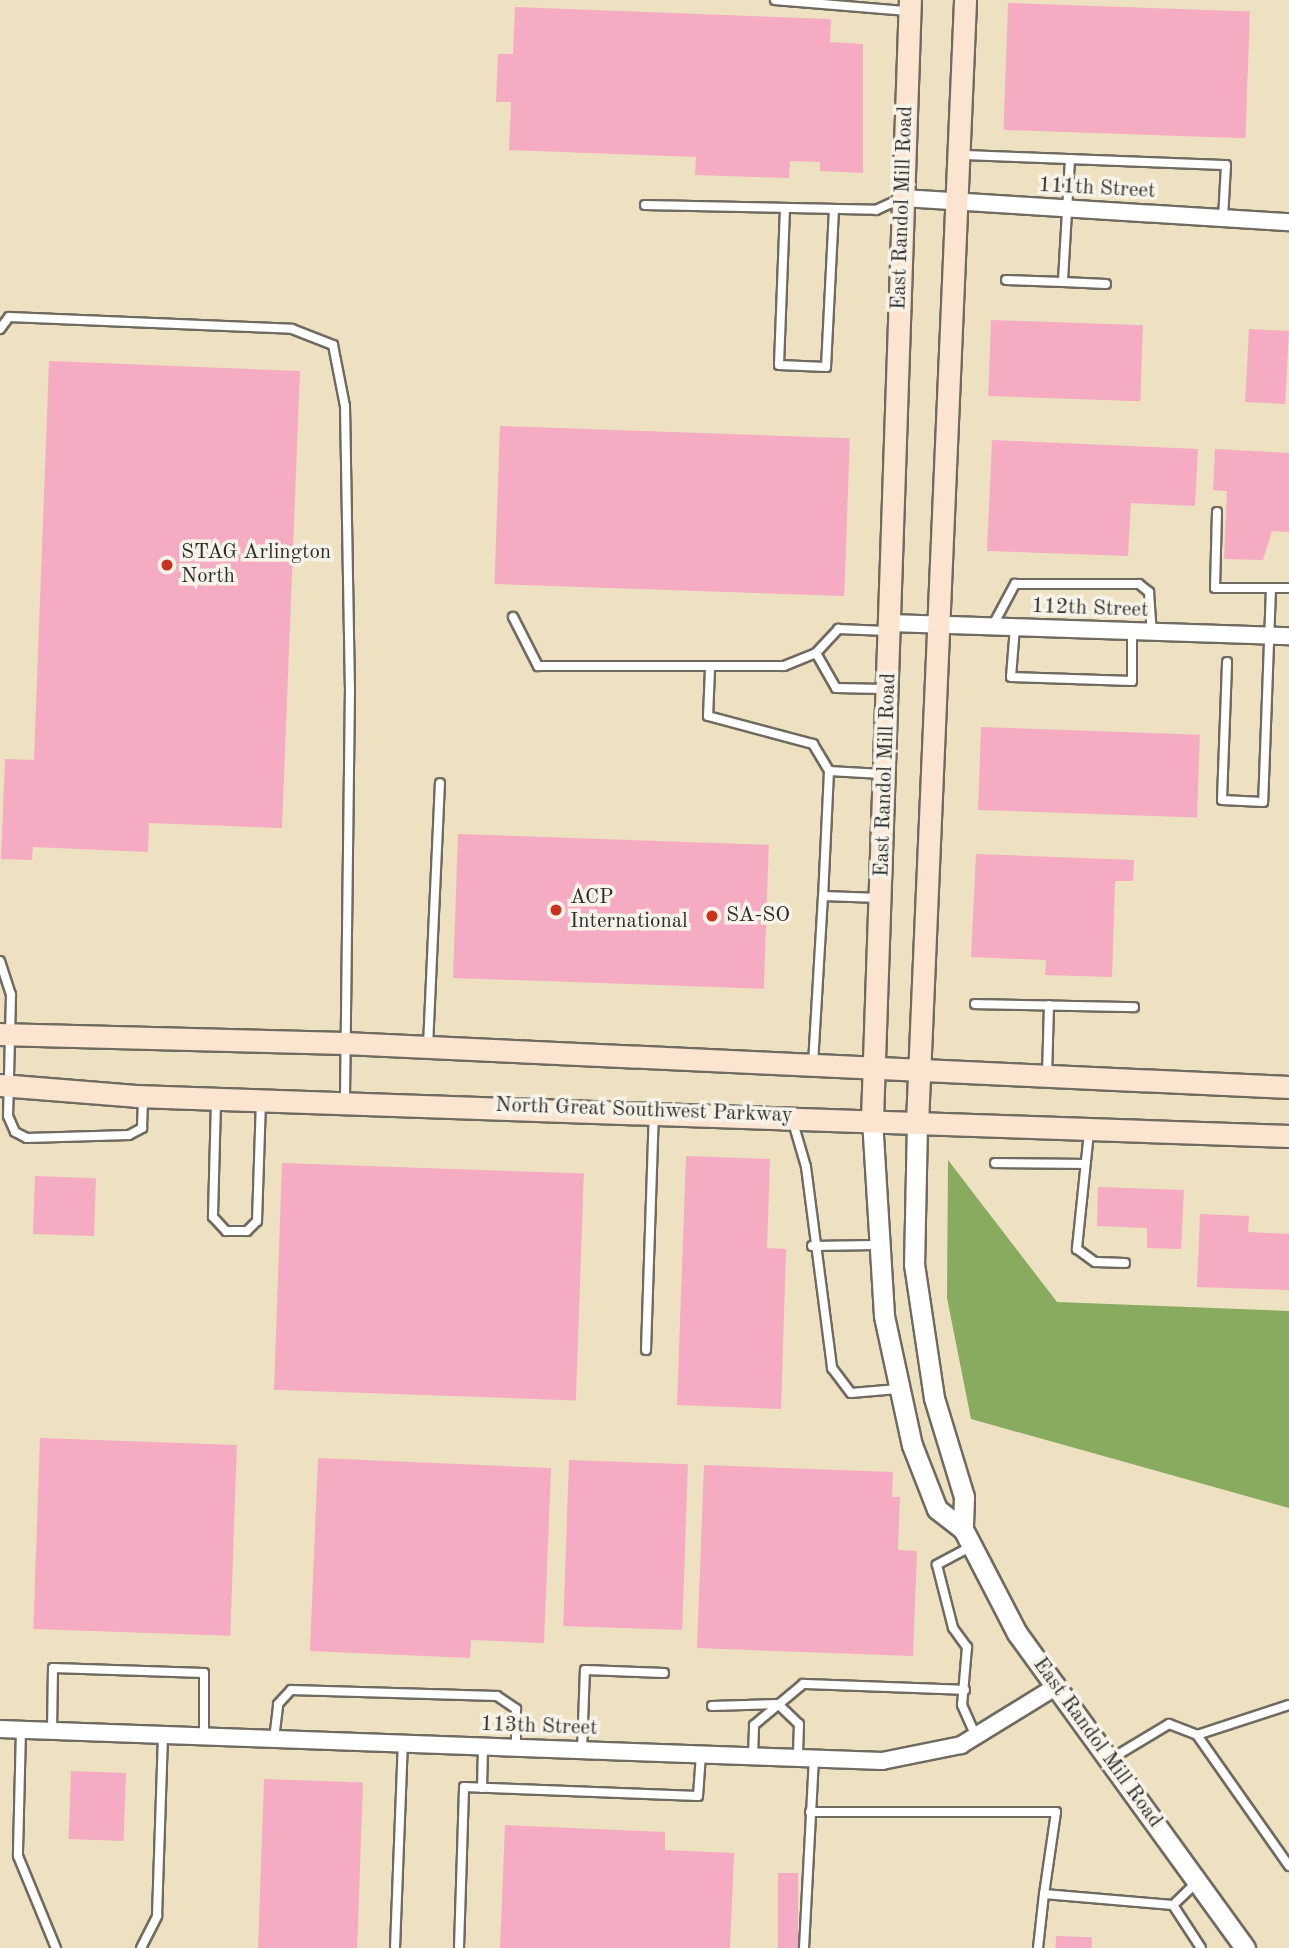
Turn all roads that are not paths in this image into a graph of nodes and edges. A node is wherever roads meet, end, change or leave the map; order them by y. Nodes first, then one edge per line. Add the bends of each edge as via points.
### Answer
1 (775, 0) edge
2 (965, 0) edge
3 (910, 6) edge
4 (961, 155) junction
5 (1070, 159) junction
6 (903, 198) junction
7 (960, 202) junction
8 (645, 205) dead end
9 (785, 208) junction
10 (1068, 208) junction
11 (834, 209) junction
12 (1223, 218) junction
13 (1289, 222) edge
14 (1006, 279) dead end
15 (1063, 282) junction
16 (1106, 284) dead end
17 (0, 329) edge
18 (1217, 512) dead end
19 (1271, 588) junction
20 (1289, 588) edge
21 (513, 617) dead end
22 (939, 625) junction
23 (890, 627) junction
24 (992, 627) junction
25 (1015, 627) junction
26 (1132, 631) junction
27 (1152, 631) junction
28 (1269, 635) junction
29 (1289, 636) edge
30 (816, 653) junction
31 (1227, 662) dead end
32 (710, 669) junction
33 (888, 689) junction
34 (829, 771) junction
35 (885, 774) junction
36 (440, 783) dead end
37 (823, 896) junction
38 (883, 898) junction
39 (0, 961) edge
40 (975, 1004) dead end
41 (1049, 1006) junction
42 (1134, 1007) dead end
43 (6, 1034) edge
44 (344, 1043) junction
45 (428, 1046) junction
46 (813, 1066) junction
47 (875, 1070) junction
48 (919, 1073) junction
49 (1046, 1078) junction
50 (5, 1086) edge
51 (1289, 1087) edge
52 (143, 1097) junction
53 (216, 1098) junction
54 (261, 1099) junction
55 (345, 1101) junction
56 (654, 1111) junction
57 (791, 1116) junction
58 (872, 1119) junction
59 (917, 1123) junction
60 (1089, 1129) junction
61 (1289, 1136) edge
62 (995, 1163) dead end
63 (1085, 1164) junction
64 (876, 1245) junction
65 (811, 1246) junction
66 (1125, 1263) dead end
67 (646, 1350) dead end
68 (898, 1389) junction
69 (968, 1538) junction
70 (664, 1673) dead end
71 (1057, 1686) junction
72 (965, 1690) junction
73 (778, 1704) junction
74 (1289, 1705) edge
75 (712, 1706) dead end
76 (0, 1729) edge
77 (22, 1729) junction
78 (52, 1731) junction
79 (163, 1735) junction
80 (1197, 1735) junction
81 (204, 1736) junction
82 (976, 1736) junction
83 (274, 1739) junction
84 (403, 1743) junction
85 (483, 1746) junction
86 (516, 1748) junction
87 (582, 1750) junction
88 (701, 1754) junction
89 (753, 1756) junction
90 (806, 1758) junction
91 (1108, 1760) junction
92 (482, 1788) junction
93 (810, 1812) junction
94 (1289, 1866) edge
95 (1197, 1882) junction
96 (1044, 1894) junction
97 (1172, 1905) junction
98 (55, 1948) edge
99 (141, 1948) edge
100 (395, 1948) edge
101 (459, 1948) edge
102 (804, 1948) edge
103 (1038, 1948) edge
104 (1201, 1948) edge
105 (1245, 1948) edge

1 - 3 lane
2 - 4 main road, East Randol Mill Road
3 - 6 main road, East Randol Mill Road
4 - 5 lane
4 - 7 main road, East Randol Mill Road
5 - 10 lane
5 - 12 lane via 1226,165
6 - 7 street, 111th Street
6 - 11 lane via 876,210
6 - 23 main road, East Randol Mill Road
7 - 10 street, 111th Street
7 - 22 main road, East Randol Mill Road
8 - 9 lane
9 - 11 lane
9 - 11 lane via 779,365 826,367
10 - 12 street, 111th Street
10 - 15 lane
12 - 13 street, 111th Street
14 - 15 lane
15 - 16 lane
17 - 44 lane via 9,317 292,329 333,345 345,406 350,687
18 - 19 lane via 1215,588
19 - 20 lane
19 - 28 lane
21 - 32 lane via 538,666
22 - 23 street, 112th Street
22 - 24 street, 112th Street
22 - 48 main road, East Randol Mill Road
23 - 30 lane via 838,629
23 - 33 main road, East Randol Mill Road
24 - 25 street, 112th Street
24 - 27 lane via 1015,584 1139,584 1149,592
25 - 26 street, 112th Street
25 - 26 lane via 1011,677 1132,681
26 - 27 street, 112th Street
27 - 28 street, 112th Street
28 - 29 street, 112th Street
28 - 31 lane via 1263,802 1222,800
30 - 32 lane via 784,666
30 - 33 lane via 836,688
32 - 34 lane via 708,716 813,744
33 - 35 main road, East Randol Mill Road
34 - 35 lane
34 - 37 lane
35 - 38 main road, East Randol Mill Road
36 - 45 lane
37 - 38 lane
37 - 46 lane
38 - 47 main road, East Randol Mill Road
39 - 43 lane via 11,995
40 - 41 lane
41 - 42 lane
41 - 49 lane
43 - 44 main road
43 - 50 lane
44 - 45 main road
44 - 55 lane
45 - 46 main road
46 - 47 main road
47 - 48 main road
47 - 58 main road, East Randol Mill Road
48 - 49 main road
48 - 59 main road, East Randol Mill Road
49 - 51 main road
50 - 52 main road, North Great Southwest Parkway
50 - 52 lane via 12,1128 27,1138 129,1135 142,1128
52 - 53 main road, North Great Southwest Parkway
53 - 54 main road, North Great Southwest Parkway
53 - 54 lane via 214,1217 226,1231 247,1231 257,1221
54 - 55 main road, North Great Southwest Parkway
55 - 56 main road, North Great Southwest Parkway
56 - 57 main road, North Great Southwest Parkway
56 - 67 lane
57 - 58 main road, North Great Southwest Parkway
57 - 65 lane via 806,1167
58 - 59 main road, North Great Southwest Parkway
58 - 64 street, East Randol Mill Road
59 - 60 main road, North Great Southwest Parkway
59 - 69 street, East Randol Mill Road via 915,1264 934,1398 964,1497
60 - 61 main road, North Great Southwest Parkway
60 - 63 lane
62 - 63 lane
63 - 66 lane via 1077,1249 1095,1262
64 - 65 lane
64 - 68 street, East Randol Mill Road
65 - 68 lane via 832,1368 842,1386 851,1393
68 - 69 street, East Randol Mill Road via 937,1509
69 - 71 street, East Randol Mill Road via 1017,1633
69 - 72 lane via 937,1565 953,1628 967,1647
70 - 87 lane via 585,1670
71 - 82 street, 113th Street
71 - 91 street, East Randol Mill Road
72 - 73 lane via 803,1684
72 - 82 lane via 962,1705
73 - 75 lane
73 - 89 lane via 754,1725
73 - 90 lane via 799,1724
74 - 80 lane
76 - 77 street, 113th Street
77 - 78 street, 113th Street
77 - 98 lane via 19,1856
78 - 79 street, 113th Street
78 - 81 lane via 53,1668 191,1672 204,1673
79 - 81 street, 113th Street
79 - 99 lane via 157,1916
80 - 91 lane via 1168,1724
80 - 94 lane
81 - 83 street, 113th Street
82 - 90 street, 113th Street via 923,1757
83 - 84 street, 113th Street
83 - 86 lane via 278,1704 291,1690 497,1696 516,1709
84 - 85 street, 113th Street
84 - 100 lane
85 - 86 street, 113th Street
85 - 92 lane
86 - 87 street, 113th Street
87 - 88 street, 113th Street
88 - 89 street, 113th Street
88 - 92 lane via 698,1796
89 - 90 street, 113th Street
90 - 93 lane
91 - 95 street, East Randol Mill Road
92 - 101 lane via 464,1787
93 - 96 lane via 1056,1812
93 - 102 lane
95 - 97 lane
95 - 105 street, East Randol Mill Road
96 - 97 lane
96 - 103 lane
97 - 104 lane

